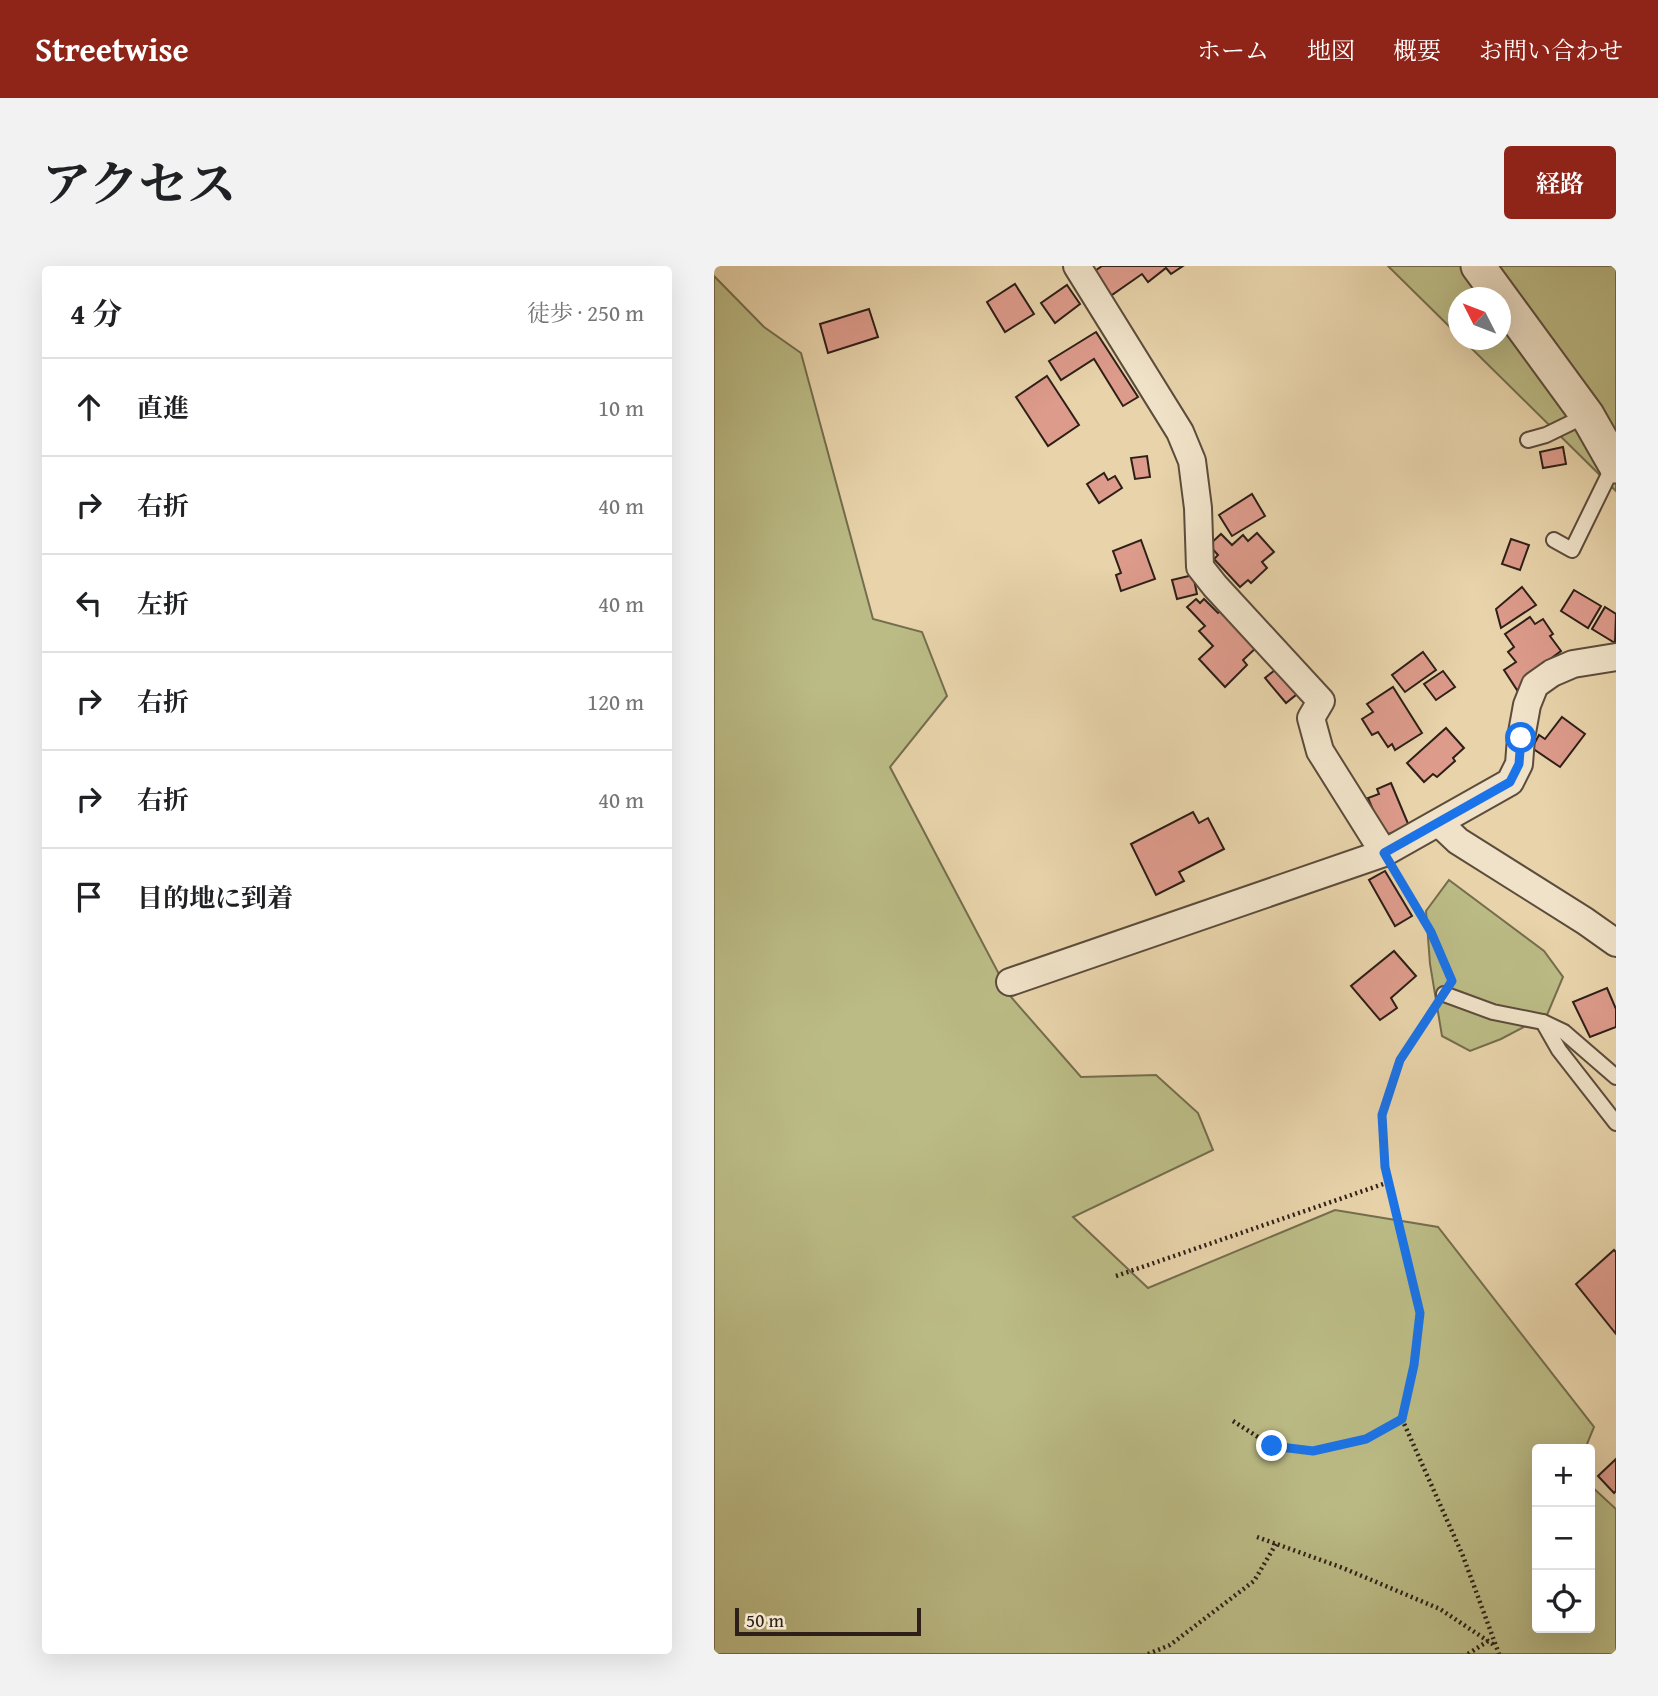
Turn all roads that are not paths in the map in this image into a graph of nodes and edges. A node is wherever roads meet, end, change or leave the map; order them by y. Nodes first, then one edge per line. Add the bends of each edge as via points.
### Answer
1 (1077, 266) edge
2 (1479, 266) edge
3 (1587, 415) junction
4 (1528, 440) dead end
5 (1615, 463) edge
6 (1555, 540) dead end
7 (1616, 657) edge
8 (1439, 823) junction
9 (1384, 853) junction
10 (1616, 943) edge
11 (1010, 982) dead end
12 (1444, 994) road end
13 (1543, 1022) junction
14 (1616, 1077) edge
15 (1616, 1123) edge

1 - 9 street via 1180,432 1192,461 1200,567 1321,701 1311,718 1320,751
2 - 3 street
3 - 4 lane
3 - 5 street
5 - 6 lane via 1572,550
7 - 8 street via 1573,664 1535,685 1527,705 1519,764 1510,782
8 - 9 street
8 - 10 street via 1458,841
9 - 11 street
12 - 13 lane via 1493,1012
13 - 14 lane via 1564,1032
13 - 15 lane

